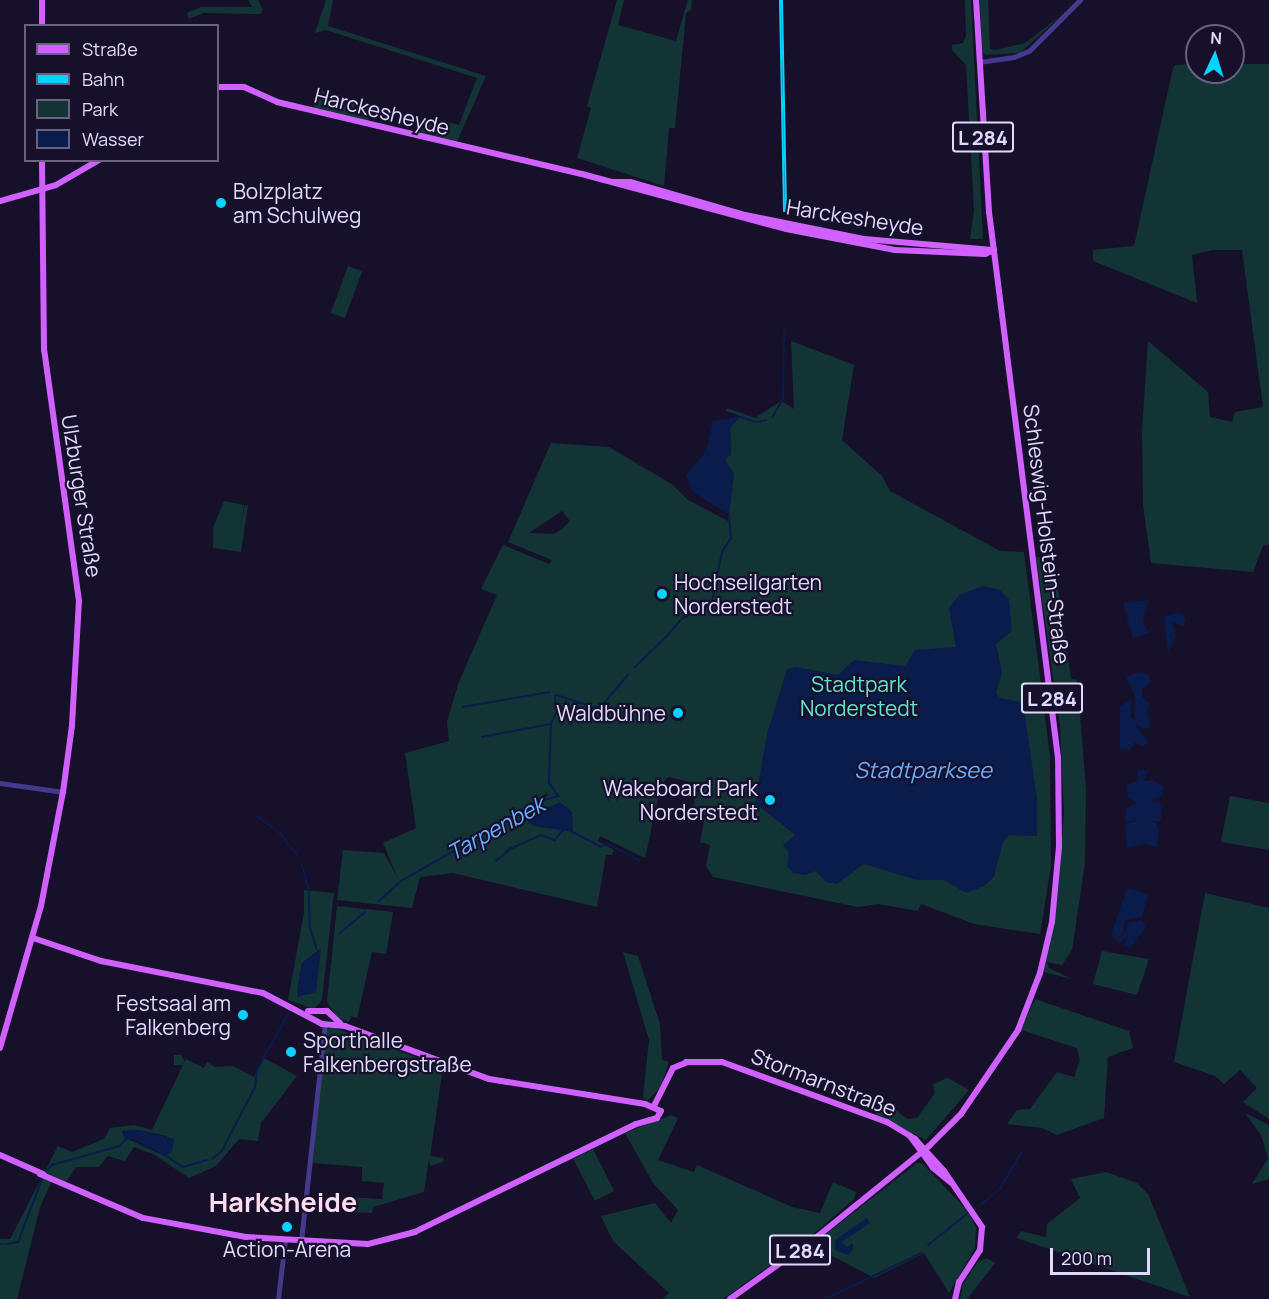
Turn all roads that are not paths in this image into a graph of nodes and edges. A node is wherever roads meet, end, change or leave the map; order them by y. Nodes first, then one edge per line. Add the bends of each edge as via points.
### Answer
1 (42, 0) edge
2 (976, 0) edge
3 (1080, 0) edge
4 (42, 24) edge
5 (979, 60) junction
6 (219, 87) edge
7 (42, 162) edge
8 (95, 162) edge
9 (43, 190) junction
10 (0, 201) edge
11 (994, 250) junction
12 (0, 783) edge
13 (63, 792) junction
14 (34, 935) junction
15 (323, 1020) junction
16 (0, 1048) edge
17 (652, 1111) junction
18 (923, 1151) junction
19 (0, 1155) edge
20 (285, 1240) junction
21 (301, 1241) junction
22 (278, 1299) edge
23 (730, 1299) edge
24 (955, 1299) edge

1 - 4 main road
2 - 5 main road, Schleswig-Holstein-Straße / L 284
3 - 5 street via 1029,51
5 - 11 main road, Schleswig-Holstein-Straße / L 284
6 - 11 main road, Harckesheyde via 244,87 277,102 611,182 630,182 745,215 864,239
7 - 9 main road, Ulzburger Straße
8 - 9 main road
9 - 10 main road
9 - 13 main road, Ulzburger Straße via 44,350 79,585 72,725
11 - 18 main road, Schleswig-Holstein-Straße / L 284 via 1054,722 1060,803 1058,871 1045,956 1018,1030 970,1104
12 - 13 street
13 - 14 main road, Ulzburger Straße
14 - 15 main road via 87,956 243,989
14 - 16 main road, Ulzburger Straße
15 - 17 main road via 496,1081 640,1104
15 - 21 street
17 - 18 main road, Stormarnstraße via 673,1068 708,1059 887,1122 910,1136
17 - 21 main road via 636,1124 412,1234 350,1245
18 - 23 main road, Schleswig-Holstein-Straße / L 284 via 818,1236
18 - 24 main road, Stormarnstraße via 974,1211 982,1231 980,1250 959,1282
19 - 20 main road via 130,1213
20 - 21 main road
20 - 22 street

